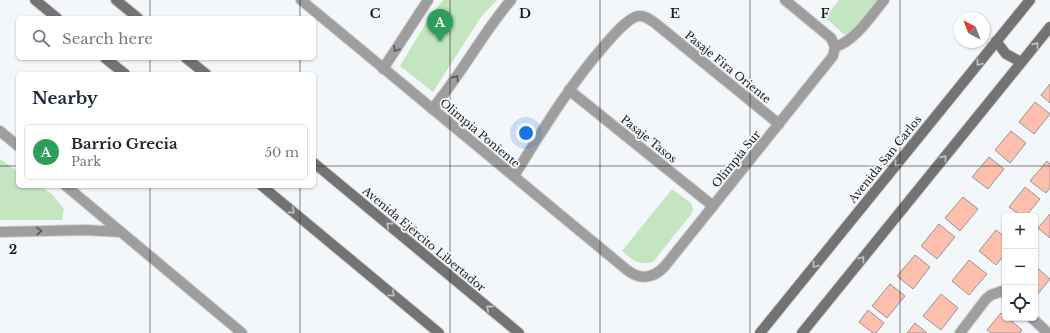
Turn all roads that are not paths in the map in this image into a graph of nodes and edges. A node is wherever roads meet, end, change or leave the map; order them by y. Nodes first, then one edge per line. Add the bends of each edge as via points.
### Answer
1 (35, 0) edge
2 (116, 0) edge
3 (428, 0) edge
4 (511, 0) edge
5 (785, 0) edge
6 (884, 0) edge
7 (1030, 0) edge
8 (306, 2) edge
9 (55, 16) edge
10 (136, 16) edge
11 (1050, 27) edge
12 (996, 41) junction
13 (835, 47) junction
14 (108, 60) edge
15 (188, 60) edge
16 (1022, 62) junction
17 (383, 69) junction
18 (122, 72) edge
19 (204, 72) edge
20 (569, 90) junction
21 (432, 109) junction
22 (779, 124) junction
23 (0, 131) edge
24 (16, 144) edge
25 (316, 165) edge
26 (514, 176) junction
27 (68, 188) edge
28 (264, 188) edge
29 (713, 206) junction
30 (0, 232) edge
31 (121, 232) junction
32 (646, 277) joint
33 (1002, 292) edge
34 (1035, 321) edge
35 (242, 333) edge
36 (439, 333) edge
37 (519, 333) edge
38 (760, 333) edge
39 (802, 333) edge
40 (960, 333) edge
41 (1048, 333) edge

1 - 9 main road
2 - 10 main road
3 -> 17 street
21 -> 4 street
5 - 13 street via 831,38
6 - 13 street via 853,36
7 - 12 main road, Avenida San Carlos
8 - 17 street, Olimpia Poniente
16 -> 11 main road
12 - 16 main road via 1006,54
12 -> 38 main road, Avenida San Carlos
13 - 22 street, Olimpia Sur via 831,60
14 - 18 main road
15 - 19 main road
39 -> 16 main road
17 - 21 street, Olimpia Poniente
20 - 22 street, Pasaje Fira Oriente via 622,27 640,16 655,23
20 - 26 street
20 - 29 street, Pasaje Tasos
21 - 26 street, Olimpia Poniente
22 - 29 street, Olimpia Sur
23 - 24 street
37 -> 25 main road, Avenida Ejército Libertador
26 - 32 street, Olimpia Poniente via 627,270 639,277
27 - 31 street
28 -> 36 main road
29 - 32 street, Olimpia Sur via 660,271 654,276
30 -> 31 street
31 - 35 street
33 - 40 street via 986,299
34 - 41 street

